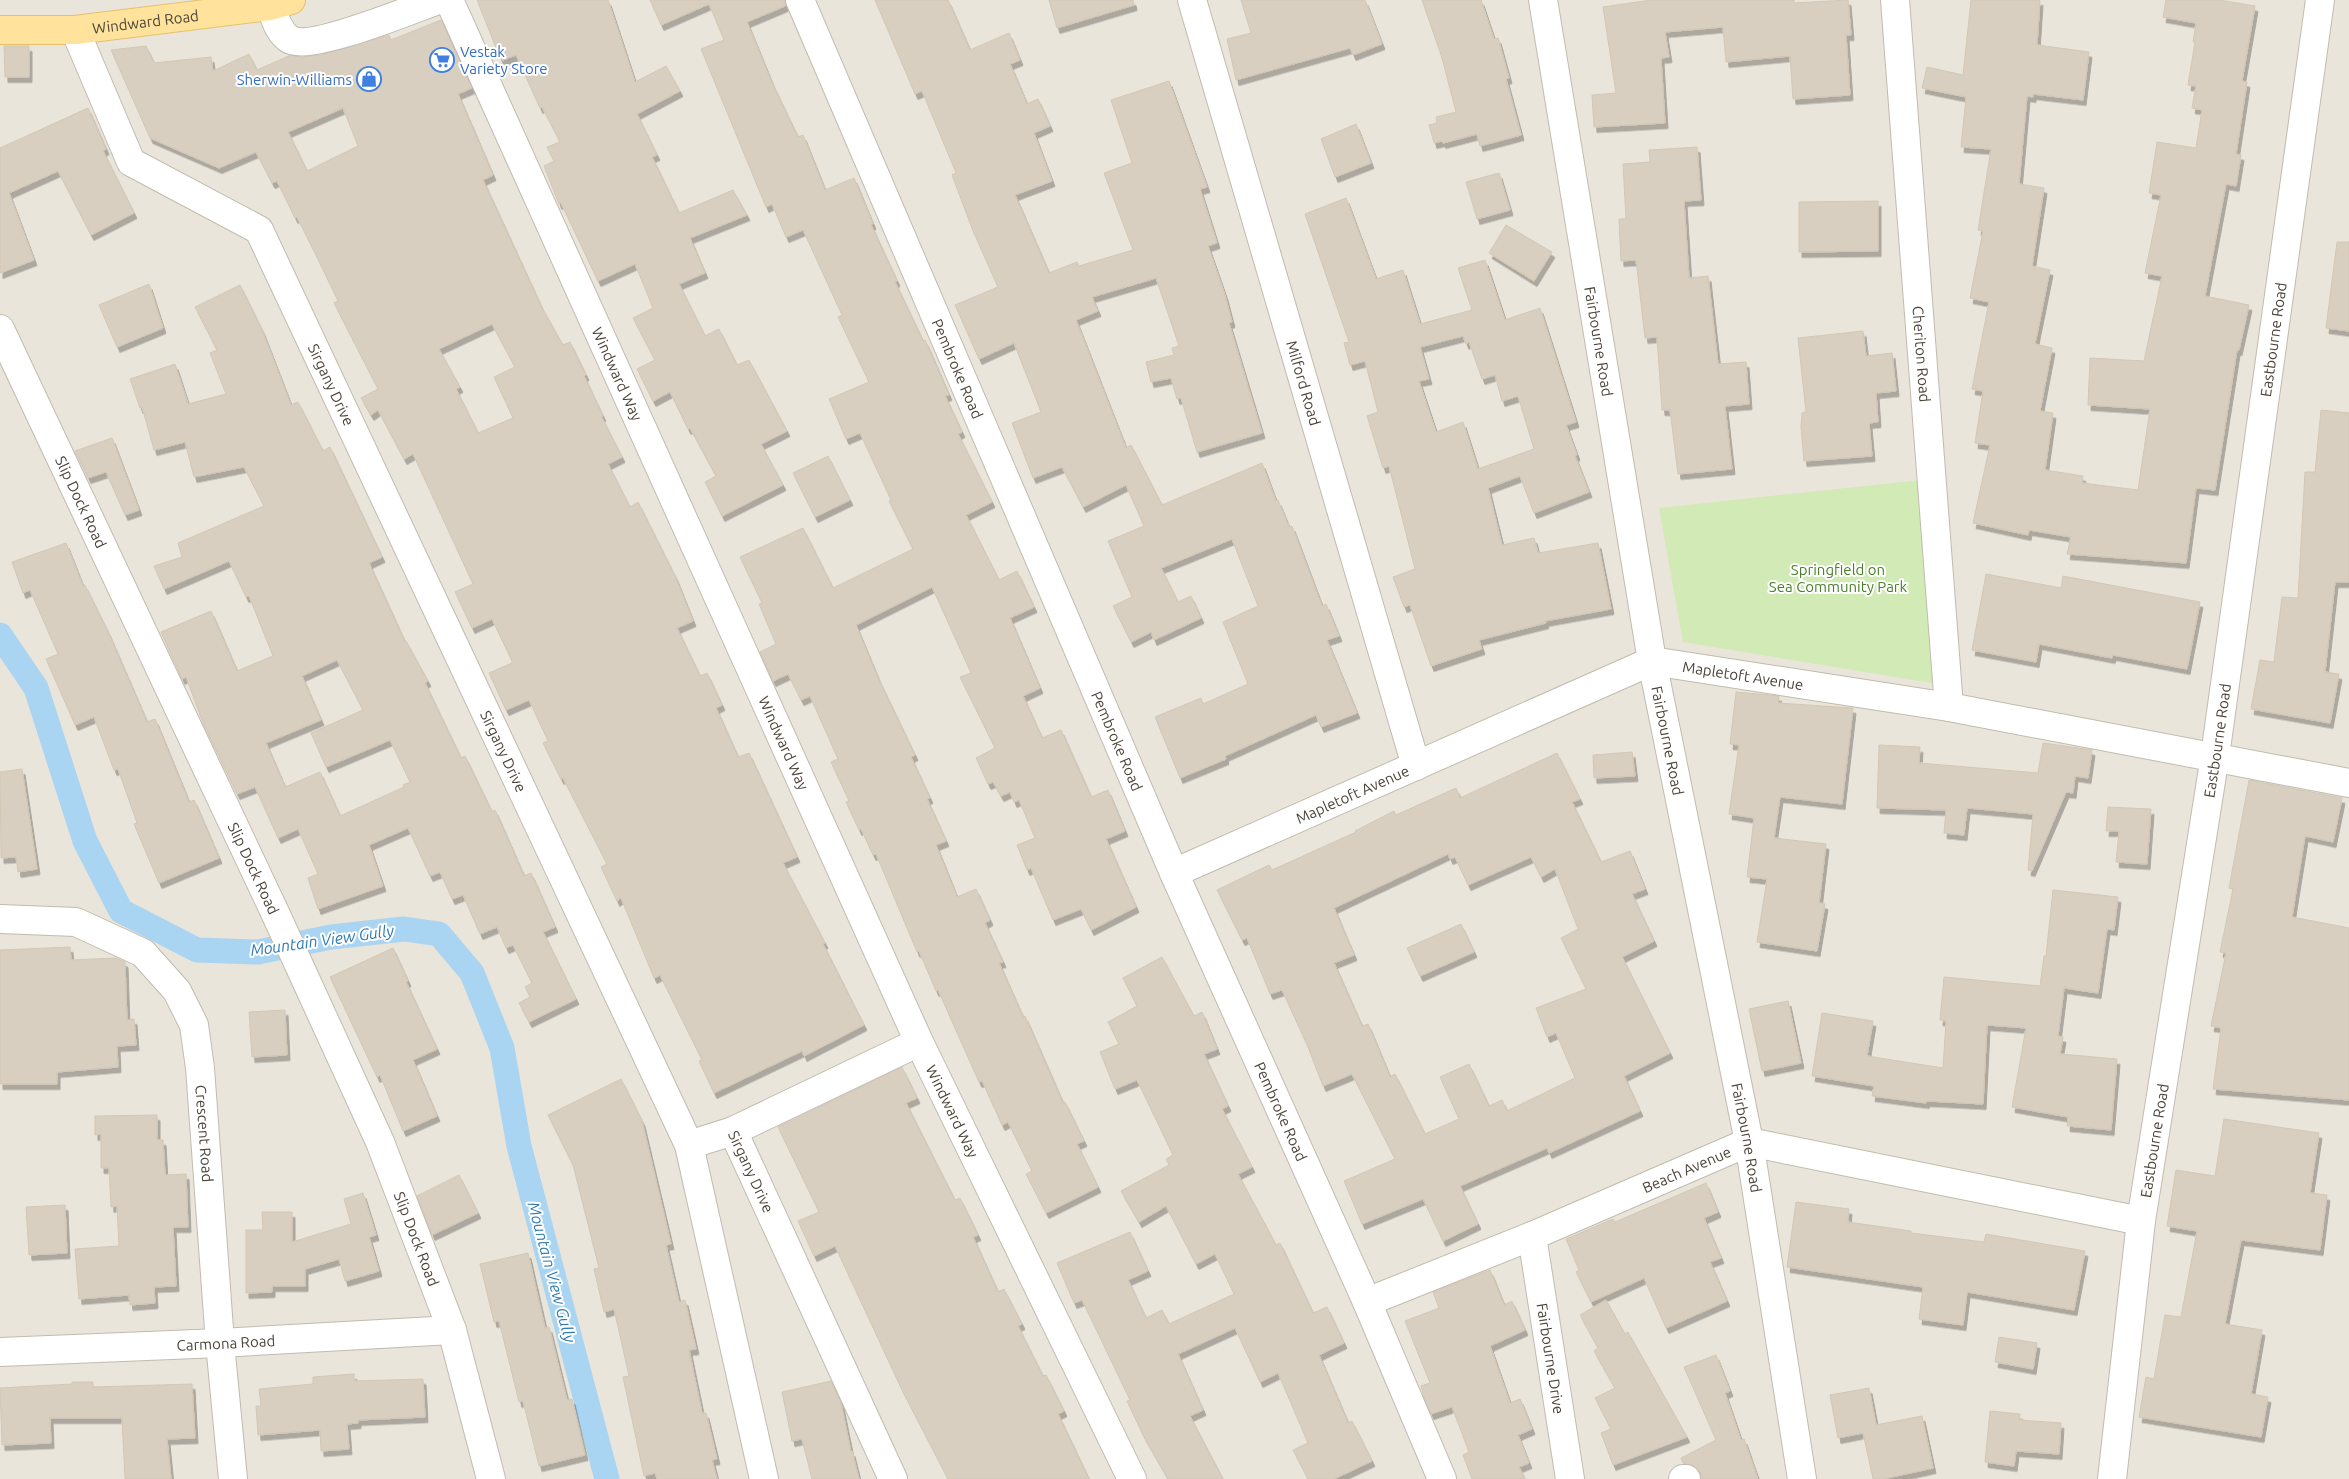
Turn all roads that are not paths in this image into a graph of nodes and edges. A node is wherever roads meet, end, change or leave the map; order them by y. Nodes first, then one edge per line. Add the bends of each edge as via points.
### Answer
1 (438, 0) edge
2 (449, 0) edge
3 (800, 0) edge
4 (1192, 0) edge
5 (1543, 0) edge
6 (1895, 0) edge
7 (2320, 0) edge
8 (281, 3) edge
9 (0, 30) edge
10 (76, 30) junction
11 (0, 329) edge
12 (1652, 662) junction
13 (1950, 707) junction
14 (2215, 756) junction
15 (1416, 766) junction
16 (2349, 783) edge
17 (1174, 873) junction
18 (0, 919) edge
19 (919, 1042) junction
20 (733, 1131) junction
21 (1749, 1142) junction
22 (689, 1145) junction
23 (2141, 1221) junction
24 (1532, 1236) junction
25 (1367, 1302) junction
26 (452, 1330) junction
27 (220, 1343) junction
28 (0, 1352) edge
29 (233, 1479) edge
30 (492, 1479) edge
31 (764, 1479) edge
32 (893, 1479) edge
33 (1132, 1479) edge
34 (1442, 1479) edge
35 (1570, 1479) edge
36 (1802, 1479) edge
37 (2112, 1479) edge

1 - 8 street via 326,39 302,42 290,40 281,32
2 - 19 street, Windward Way
3 - 17 street, Pembroke Road
4 - 15 street, Milford Road
5 - 12 street, Fairbourne Road
6 - 13 street, Cheriton Road
7 - 14 street, Eastbourne Road
8 - 10 main road, Windward Road
9 - 10 main road, Windward Road
10 - 22 street, Sirgany Drive via 132,162 259,230
11 - 26 street, Slip Dock Road via 298,960 380,1142
12 - 13 street, Mapletoft Avenue
12 - 15 street, Mapletoft Avenue
12 - 21 street, Fairbourne Road
13 - 14 street, Mapletoft Avenue
14 - 16 street, Mapletoft Avenue
14 - 23 street, Eastbourne Road
15 - 17 street, Mapletoft Avenue
17 - 25 street, Pembroke Road
18 - 27 street, Crescent Road via 76,922 143,953 177,990 194,1025 200,1068
19 - 20 street
19 - 33 street, Windward Way
20 - 22 street, Sirgany Drive
20 - 32 street, Sirgany Drive
21 - 23 street, Beach Avenue
21 - 24 street, Beach Avenue
21 - 36 street, Fairbourne Road
22 - 31 street
23 - 37 street, Eastbourne Road
24 - 25 street, Beach Avenue
24 - 35 street, Fairbourne Drive
25 - 34 street, Pembroke Road
26 - 27 street, Carmona Road
26 - 30 street, Slip Dock Road
27 - 28 street, Carmona Road
27 - 29 street, Crescent Road

